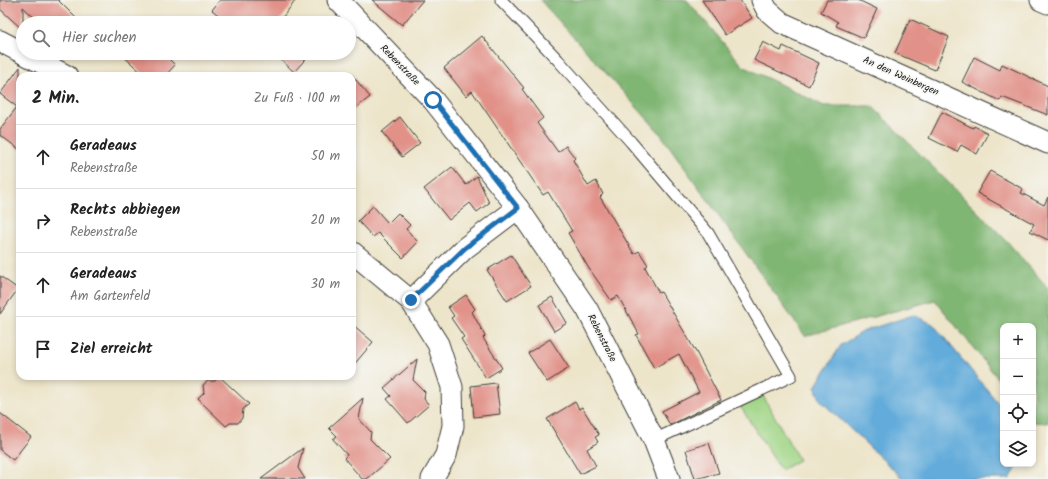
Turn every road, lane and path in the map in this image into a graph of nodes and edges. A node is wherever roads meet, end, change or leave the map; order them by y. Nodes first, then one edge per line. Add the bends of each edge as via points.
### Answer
1 (338, 0) edge
2 (501, 0) edge
3 (762, 0) edge
4 (1041, 0) edge
5 (1048, 3) edge
6 (353, 16) edge
7 (356, 19) edge
8 (0, 41) edge
9 (16, 49) edge
10 (36, 60) edge
11 (59, 72) edge
12 (1048, 143) edge
13 (518, 208) junction
14 (356, 255) edge
15 (411, 300) junction
16 (654, 440) junction
17 (432, 479) edge
18 (669, 479) edge

1 - 6 street, Rebenstraße
2 - 16 lane via 621,130 708,232 791,376
3 - 12 street, An den Weinbergen via 767,10 782,23
4 - 5 street
7 - 13 street, Rebenstraße via 433,100
8 - 9 street
10 - 11 street
13 - 15 street via 465,248
13 - 16 street, Rebenstraße via 587,309
14 - 15 street
15 - 17 street via 438,344 452,387 453,426 446,455
16 - 18 street, Rebenstraße

